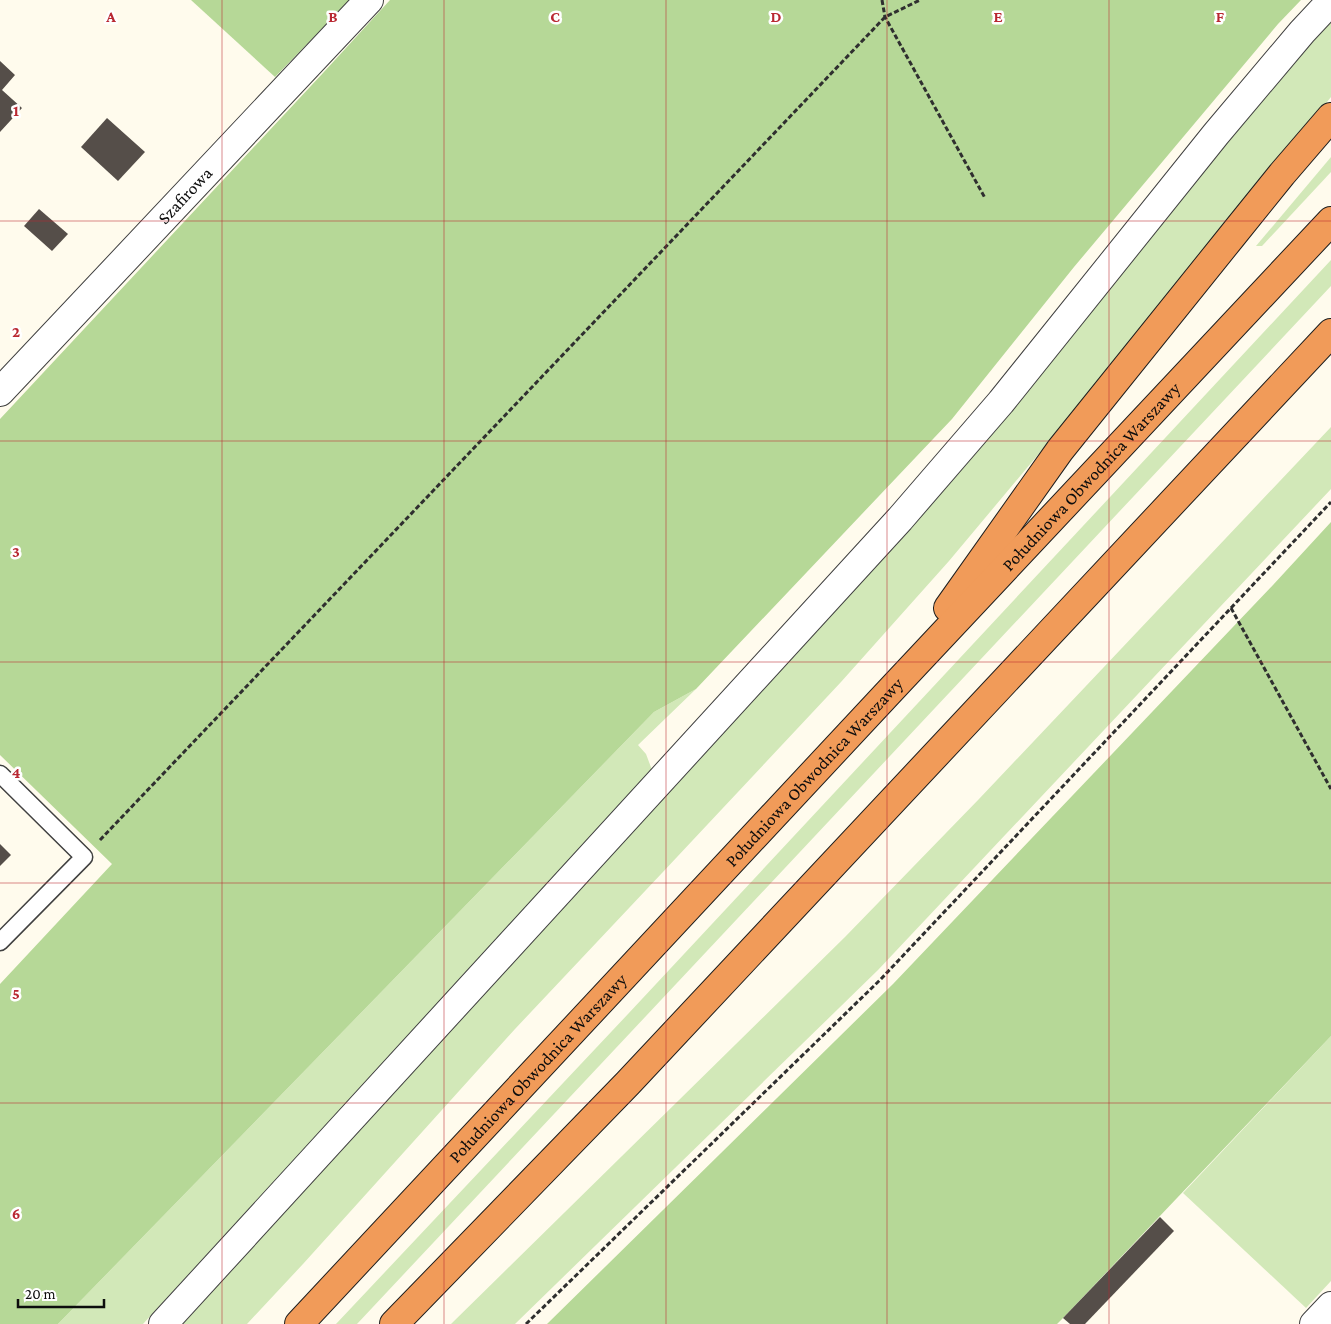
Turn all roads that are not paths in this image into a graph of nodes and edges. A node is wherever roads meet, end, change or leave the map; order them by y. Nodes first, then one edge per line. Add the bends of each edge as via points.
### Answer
1 (370, 0) edge
2 (1331, 1) edge
3 (1331, 117) edge
4 (1331, 222) edge
5 (1331, 333) edge
6 (0, 392) edge
7 (888, 693) junction
8 (0, 774) edge
9 (0, 942) edge
10 (1331, 1306) edge
11 (164, 1324) edge
12 (299, 1324) edge
13 (394, 1324) edge
14 (1314, 1324) edge

1 - 6 street, Szafirowa
2 - 11 street via 1222,127 1001,402 900,519
3 - 7 highway via 1060,450
4 - 7 highway, Południowa Obwodnica Warszawy
5 - 13 highway via 634,1076
7 - 12 highway, Południowa Obwodnica Warszawy
8 - 9 lane via 84,857
10 - 14 street

